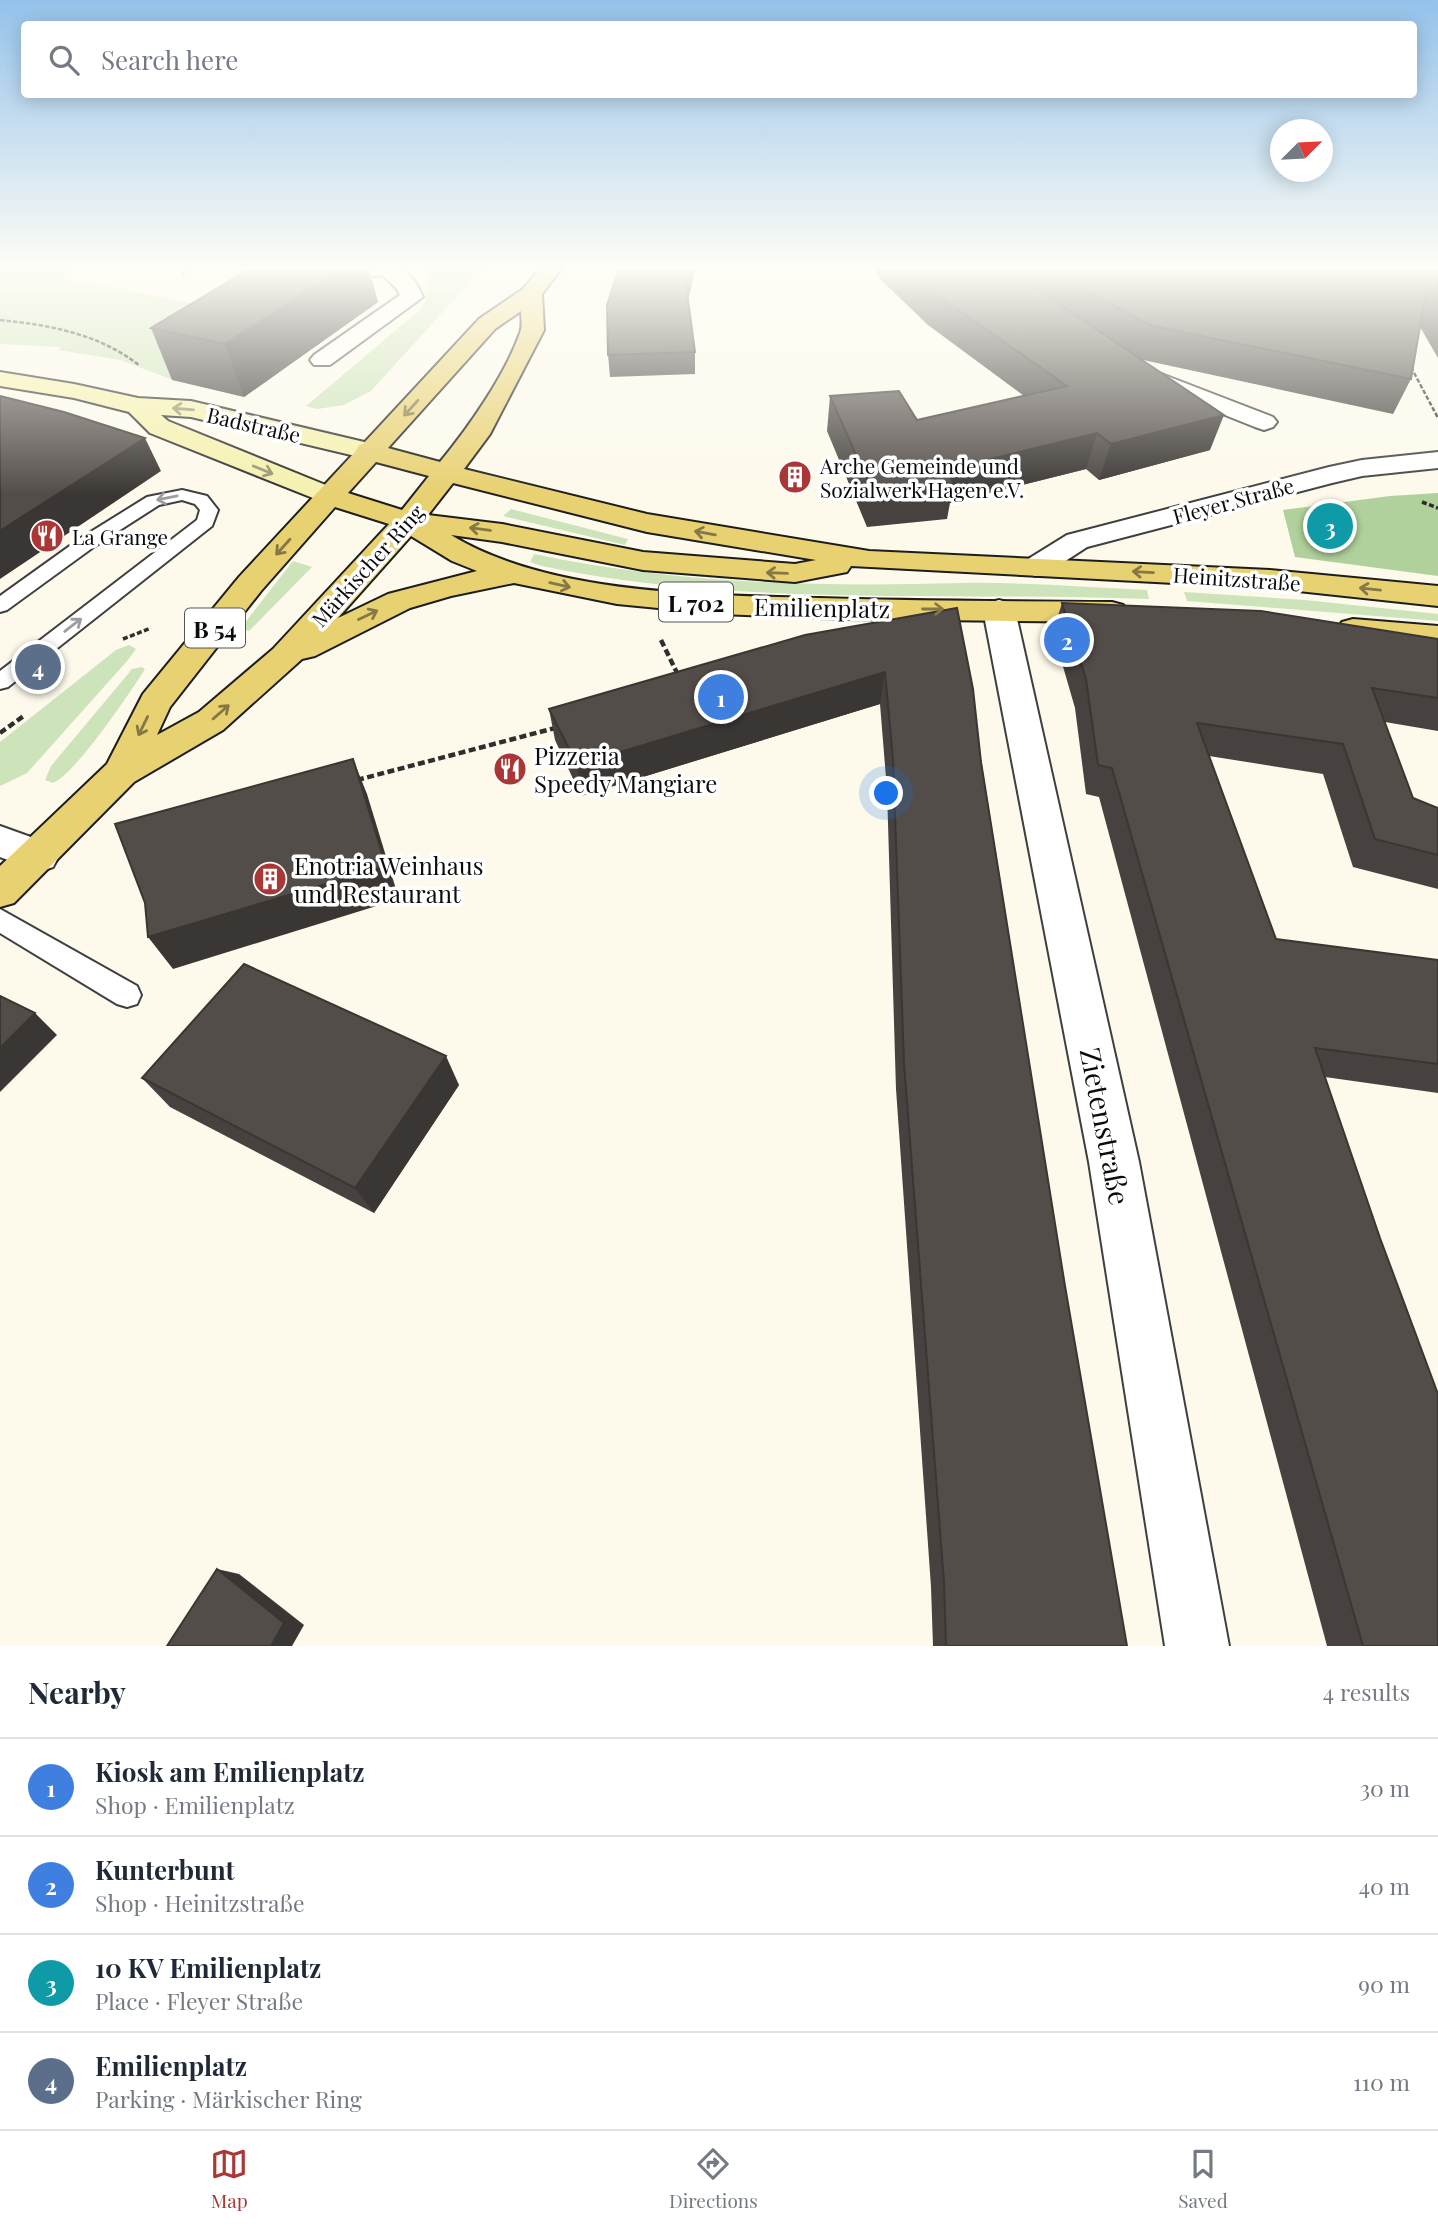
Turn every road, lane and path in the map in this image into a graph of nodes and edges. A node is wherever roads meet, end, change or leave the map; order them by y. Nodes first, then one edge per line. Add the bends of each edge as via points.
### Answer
1 (96, 342) edge
2 (347, 342) edge
3 (470, 342) edge
4 (527, 342) edge
5 (322, 359) dead end
6 (1409, 363) edge
7 (1125, 365) edge
8 (143, 373) dead end
9 (0, 379) edge
10 (138, 406) junction
11 (1438, 418) edge
12 (1265, 422) dead end
13 (368, 451) junction
14 (1438, 460) edge
15 (448, 473) junction
16 (328, 496) junction
17 (408, 521) junction
18 (869, 560) junction
19 (1036, 567) junction
20 (515, 574) junction
21 (1438, 596) edge
22 (0, 606) edge
23 (999, 610) junction
24 (1136, 612) edge
25 (1328, 626) edge
26 (1438, 637) edge
27 (660, 640) dead end
28 (285, 657) junction
29 (681, 680) edge
30 (0, 682) edge
31 (565, 725) edge
32 (121, 772) junction
33 (345, 783) edge
34 (0, 841) edge
35 (38, 856) junction
36 (0, 891) edge
37 (0, 920) edge
38 (127, 995) dead end
39 (1197, 1646) edge

1 - 8 path via 130,357
2 - 5 street
3 -> 13 main road, Märkischer Ring / B 54
4 - 15 main road, Märkischer Ring / B 54 via 477,435
6 - 11 path
7 - 12 street
9 - 10 street, Badstraße
13 -> 10 street, Badstraße via 191,409
10 -> 16 street, Badstraße via 159,427
13 - 15 main road, Emilienplatz / L 702
13 - 16 main road, Märkischer Ring / B 54
14 - 19 street, Fleyer Straße via 1362,468 1293,483 1077,541
15 - 17 main road, Märkischer Ring / B 54
18 -> 15 main road, Emilienplatz / L 702 via 647,523
16 - 17 main road, Emilienplatz / L 702
16 -> 32 main road, Märkischer Ring / B 54 via 155,702
18 -> 17 main road, Emilienplatz / L 702 via 795,573 727,570 604,555 502,533
17 - 20 main road, Emilienplatz / L 702 via 450,548
17 - 28 main road, Märkischer Ring / B 54
18 - 19 main road, Emilienplatz / L 702
21 -> 19 main road, Heinitzstraße / L 702 via 1270,579
20 -> 23 main road, Emilienplatz / L 702 via 632,597 715,604
28 -> 20 main road via 399,601
30 -> 22 lane via 205,522 209,510 201,500 182,495 153,501
23 - 24 main road, L 702
23 - 39 street, Zietenstraße via 1114,1162
25 - 26 main road
27 - 29 path
32 -> 28 main road, Märkischer Ring / B 54 via 211,720
31 - 33 path
32 - 35 main road, Märkischer Ring / B 54
34 - 35 street
35 - 36 main road, Märkischer Ring / B 54
37 - 38 lane

